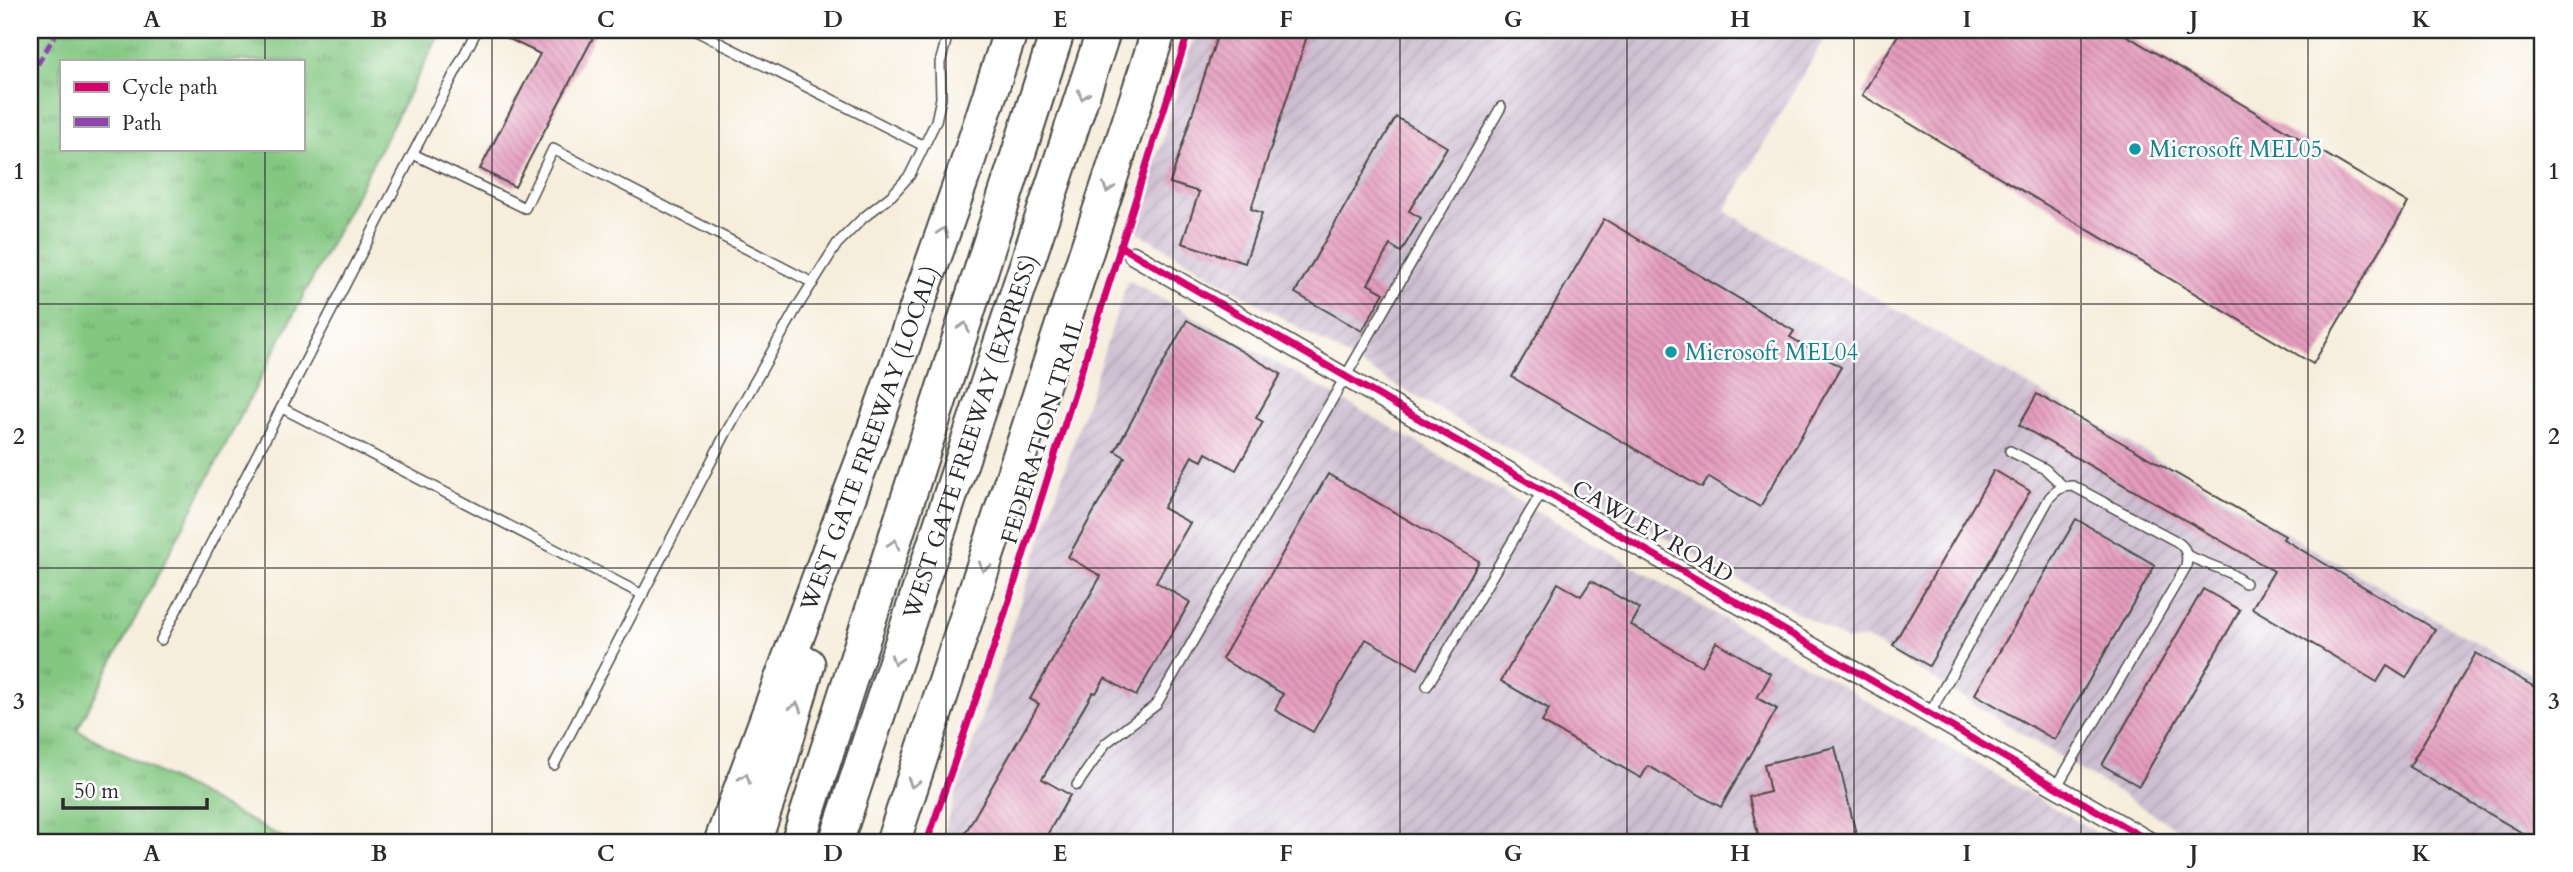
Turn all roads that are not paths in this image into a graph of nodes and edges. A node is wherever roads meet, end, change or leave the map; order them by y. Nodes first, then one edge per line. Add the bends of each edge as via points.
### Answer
1 (477, 30) edge
2 (694, 30) edge
3 (949, 30) edge
4 (1010, 30) edge
5 (1058, 30) edge
6 (1104, 30) edge
7 (1159, 30) edge
8 (1501, 107) dead end
9 (924, 146) junction
10 (413, 154) junction
11 (1133, 256) dead end
12 (813, 283) junction
13 (1345, 377) junction
14 (282, 408) junction
15 (872, 435) junction
16 (2010, 451) dead end
17 (2063, 486) junction
18 (1543, 490) junction
19 (2188, 556) junction
20 (2245, 583) dead end
21 (643, 595) junction
22 (161, 640) dead end
23 (1427, 687) dead end
24 (1930, 713) junction
25 (554, 765) dead end
26 (1077, 785) dead end
27 (2057, 786) junction
28 (721, 842) edge
29 (754, 842) edge
30 (798, 842) edge
31 (836, 842) edge
32 (893, 842) edge
33 (2151, 842) edge

1 - 10 lane
2 - 9 lane
3 - 9 lane via 940,62 941,98
15 -> 4 highway, WEST GATE FREEWAY (LOCAL)
30 -> 5 highway, WEST GATE FREEWAY (EXPRESS)
6 -> 31 highway, WEST GATE FREEWAY (EXPRESS)
7 -> 32 highway
8 - 13 lane
9 - 12 lane via 910,175 837,244
10 - 12 lane via 525,208 553,149
10 - 14 lane
11 - 13 street, CAWLEY ROAD
12 - 21 lane via 727,431
13 - 18 street, CAWLEY ROAD
13 - 26 lane via 1156,705 1106,744
14 - 21 lane
14 - 22 lane
28 -> 15 highway, WEST GATE FREEWAY (LOCAL)
29 -> 15 highway
16 - 17 lane via 2045,469
17 - 19 lane via 2073,486 2176,541
17 - 24 lane via 2050,497
18 - 23 lane
18 - 24 street, CAWLEY ROAD
19 - 20 lane
19 - 27 lane via 2186,567
21 - 25 lane
24 - 27 street, CAWLEY ROAD
27 - 33 street, CAWLEY ROAD

